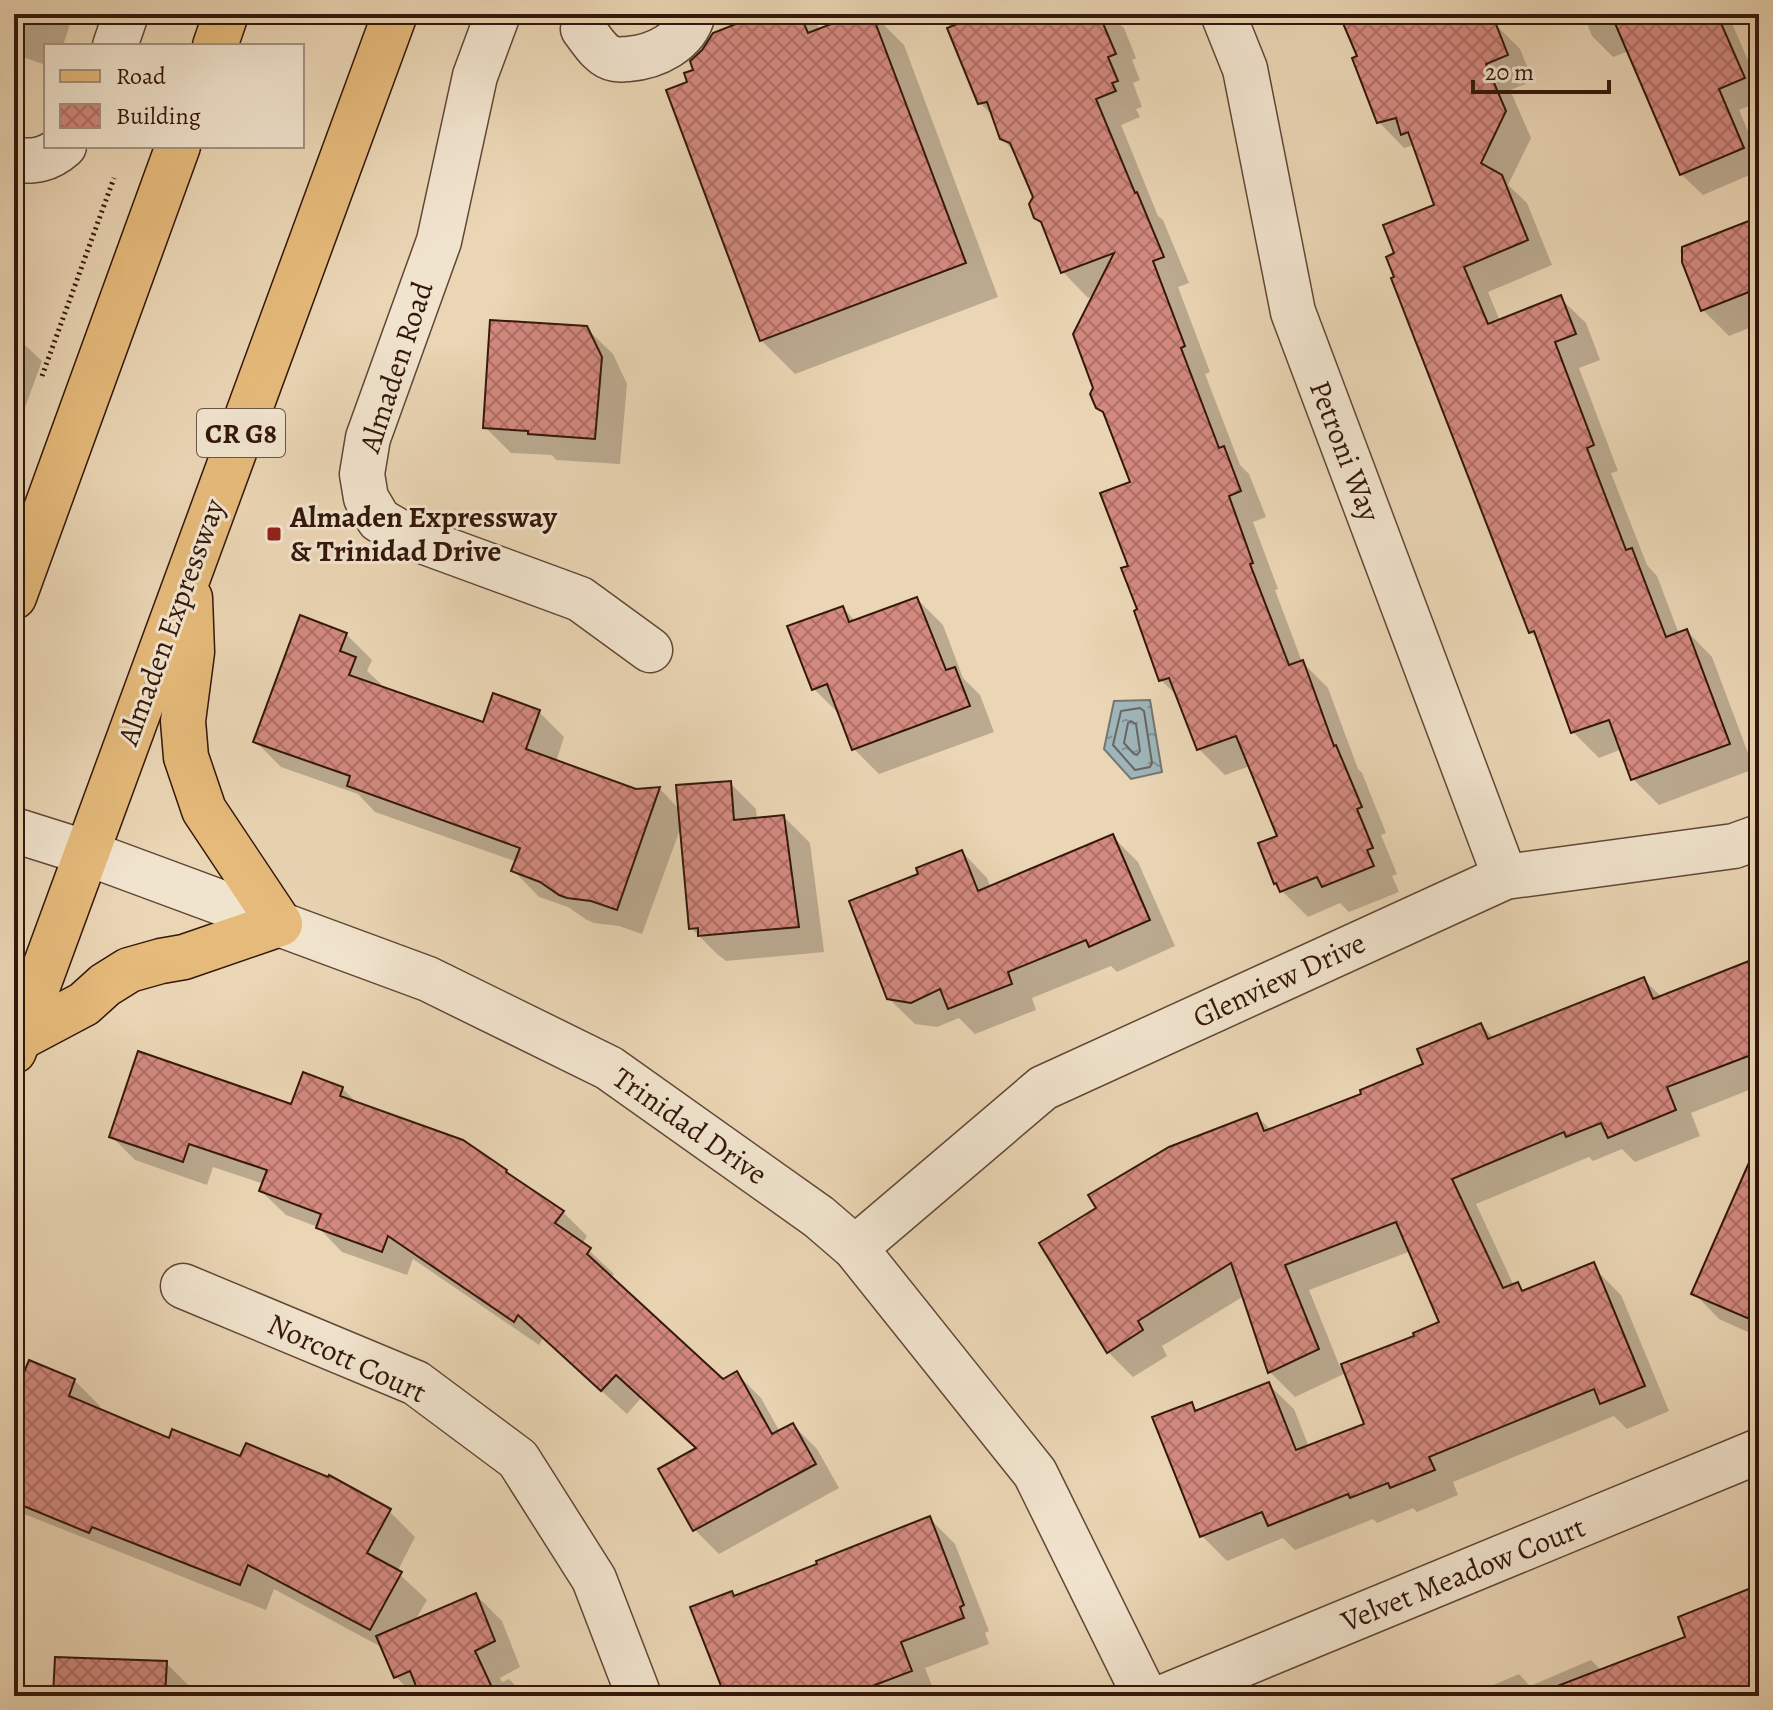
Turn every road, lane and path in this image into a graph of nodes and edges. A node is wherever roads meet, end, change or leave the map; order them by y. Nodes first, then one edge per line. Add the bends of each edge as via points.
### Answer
1 (126, 14) edge
2 (226, 14) edge
3 (395, 14) edge
4 (498, 14) edge
5 (693, 14) edge
6 (1223, 14) edge
7 (580, 19) edge
8 (116, 44) edge
9 (216, 44) edge
10 (177, 148) edge
11 (114, 178) dead end
12 (40, 382) dead end
13 (189, 574) junction
14 (14, 597) edge
15 (650, 650) dead end
16 (14, 830) edge
17 (1759, 837) edge
18 (87, 853) junction
19 (1505, 877) junction
20 (280, 924) junction
21 (16, 1045) edge
22 (855, 1248) junction
23 (183, 1286) dead end
24 (1759, 1451) edge
25 (639, 1696) edge
26 (1145, 1696) edge
27 (1166, 1696) edge

1 - 8 street
2 - 9 main road
3 - 13 main road, Almaden Expressway / CR G8
4 - 15 street, Almaden Road via 475,76 439,241 368,438 362,474 366,498 379,520 403,534 580,599
5 - 7 street via 683,34 667,47 643,58 613,60 597,47
6 - 19 street, Petroni Way via 1245,69 1293,312
10 - 14 main road
11 - 12 path
13 - 18 main road, Almaden Expressway / CR G8
13 - 20 main road via 192,652 183,721 186,757 204,810
16 - 18 street, Trinidad Drive
17 - 19 street, Glenview Drive via 1734,846
18 - 20 street, Trinidad Drive
18 - 21 main road, Almaden Expressway / CR G8
19 - 22 street, Glenview Drive via 1043,1088
20 - 21 main road via 129,970
20 - 22 street, Trinidad Drive via 428,979 609,1068
22 - 26 street, Trinidad Drive via 1035,1473
23 - 25 street, Norcott Court via 416,1383 518,1459 594,1579
24 - 27 street, Velvet Meadow Court

